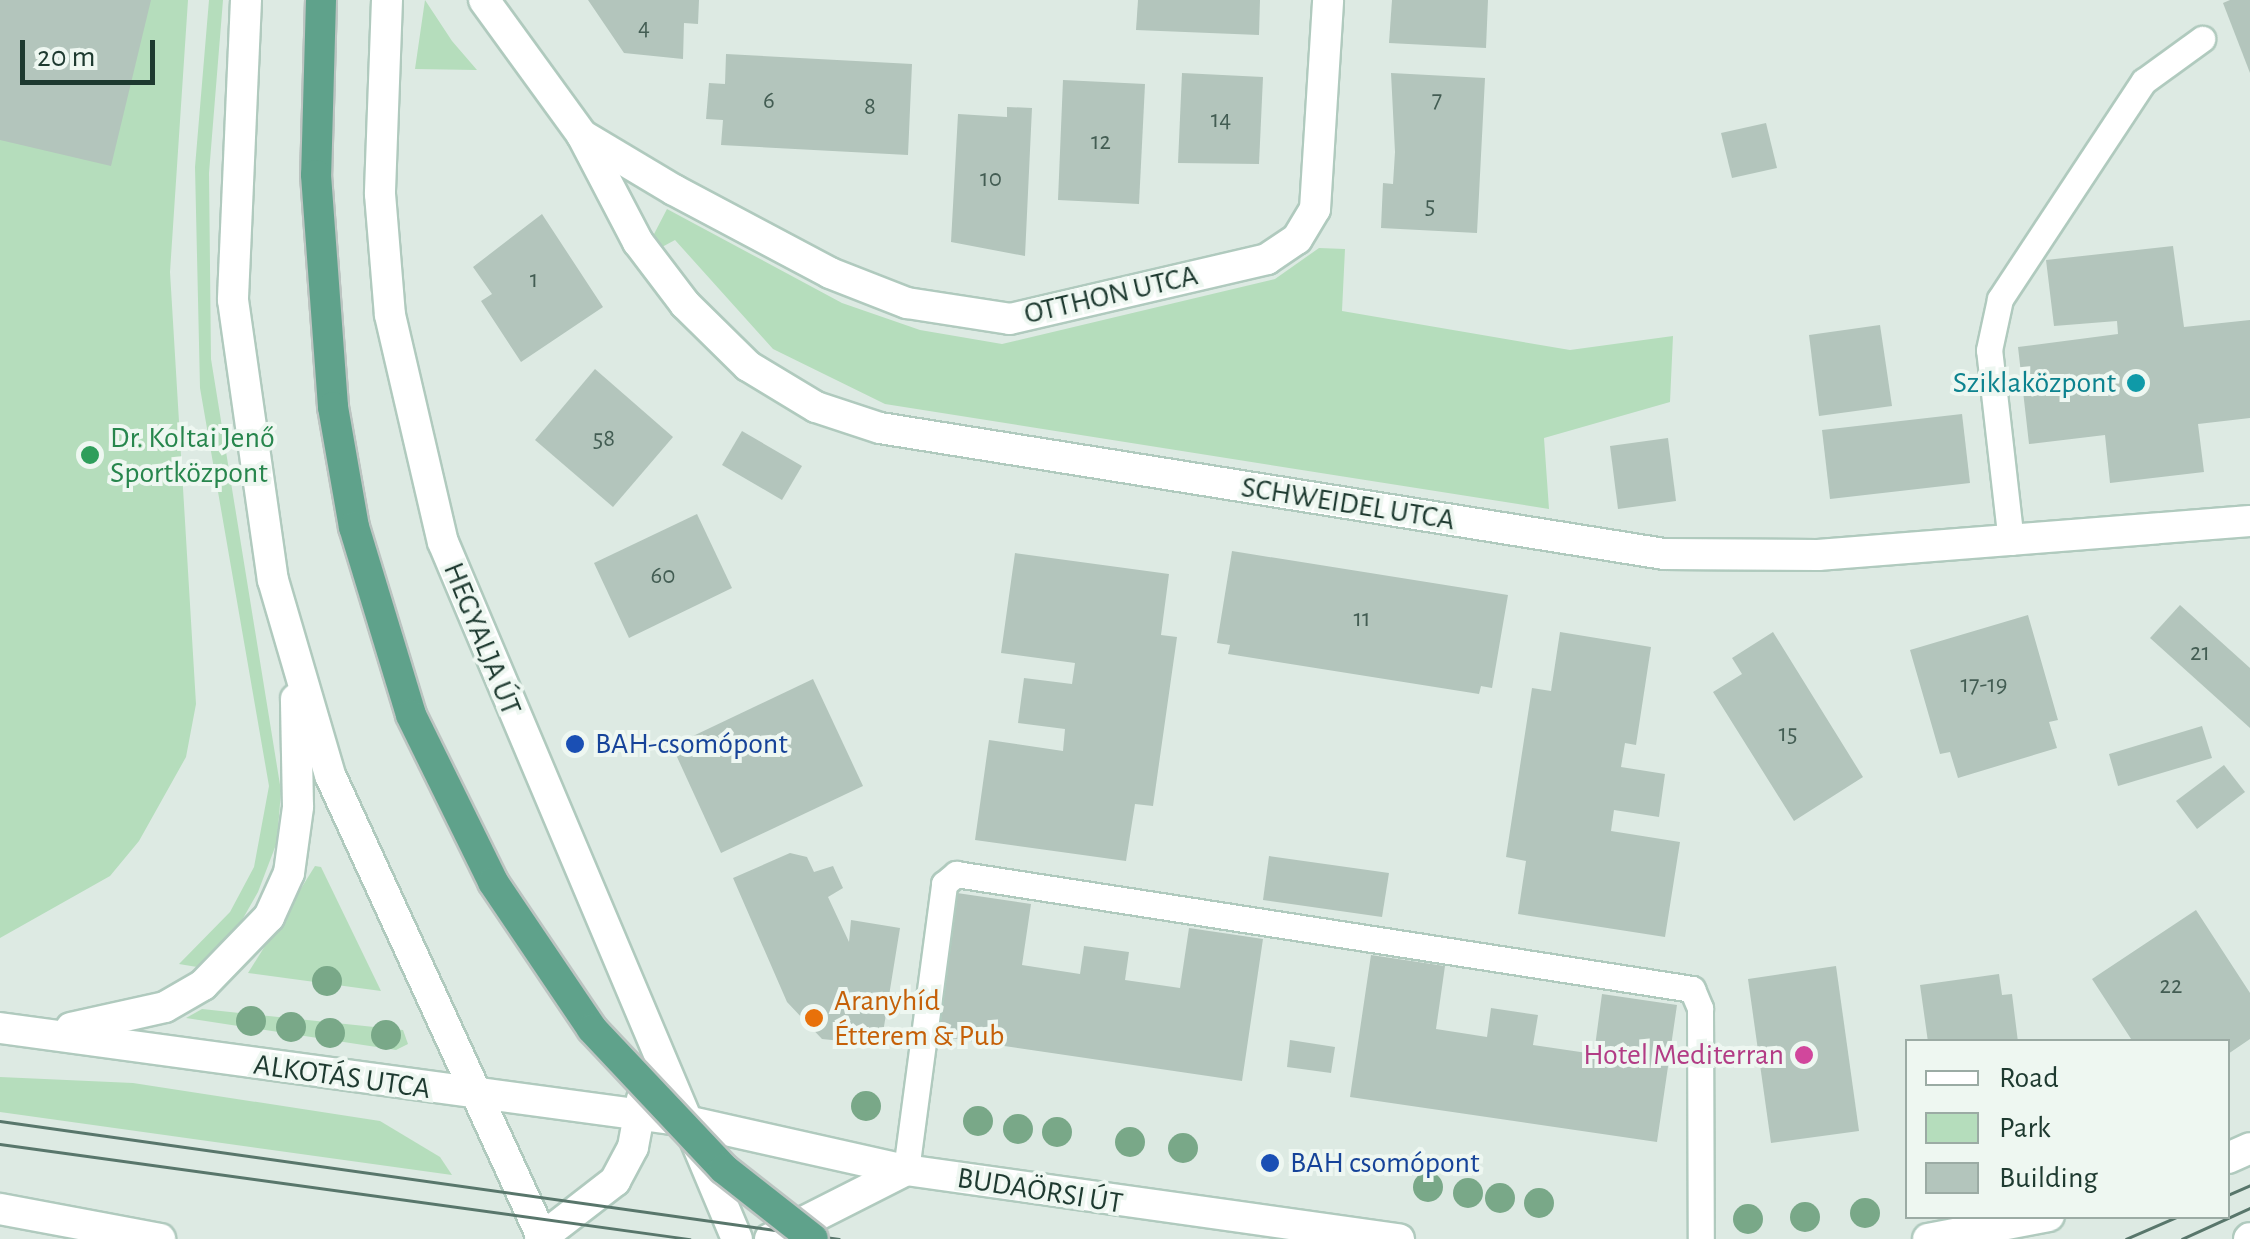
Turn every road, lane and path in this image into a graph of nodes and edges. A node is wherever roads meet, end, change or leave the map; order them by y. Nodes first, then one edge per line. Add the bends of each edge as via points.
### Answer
1 (246, 0) edge
2 (321, 0) edge
3 (387, 0) edge
4 (484, 0) edge
5 (1328, 0) edge
6 (2202, 39) dead end
7 (582, 135) junction
8 (2250, 521) edge
9 (2011, 542) junction
10 (296, 666) junction
11 (633, 982) junction
12 (0, 1028) edge
13 (42, 1033) junction
14 (476, 1096) junction
15 (642, 1116) junction
16 (686, 1121) junction
17 (906, 1170) junction
18 (0, 1208) edge
19 (2034, 1219) edge
20 (160, 1239) edge
21 (542, 1239) edge
22 (737, 1239) edge
23 (770, 1239) edge
24 (812, 1239) edge
25 (1399, 1239) edge
26 (1700, 1239) edge
27 (1928, 1239) edge

1 - 10 main road via 234,300 258,494
2 - 24 main road, bridge via 316,176 334,407 354,527 412,715 493,882 592,1029 724,1169
3 - 11 main road, HEGYALJA ÚT via 380,194 390,315 413,433 492,672
4 - 7 main road, OTTHON UTCA
5 - 7 main road, OTTHON UTCA via 1315,209 1297,239 1267,259 1010,319 907,303 830,273
6 - 9 lane via 2144,81 2000,298 1989,350
7 - 9 main road, SCHWEIDEL UTCA via 638,242 685,304 748,366 816,407 880,428 1664,554 1818,556
8 - 9 main road, SCHWEIDEL UTCA
10 - 13 main road via 298,807 289,873 269,917 203,985 165,1007
10 - 14 main road via 369,870
11 - 15 main road
11 - 16 main road, HEGYALJA ÚT
12 - 13 main road, ALKOTÁS UTCA
13 - 14 main road, ALKOTÁS UTCA
14 - 15 main road, ALKOTÁS UTCA
14 - 21 main road
15 - 16 main road, ALKOTÁS UTCA
15 - 21 main road via 615,1181
16 - 17 main road, BUDAÖRSI ÚT
16 - 22 main road, HEGYALJA ÚT
17 - 23 main road
17 - 25 main road, BUDAÖRSI ÚT
17 - 26 lane via 944,884 956,874 1692,989 1700,1008
18 - 20 main road
19 - 27 main road

